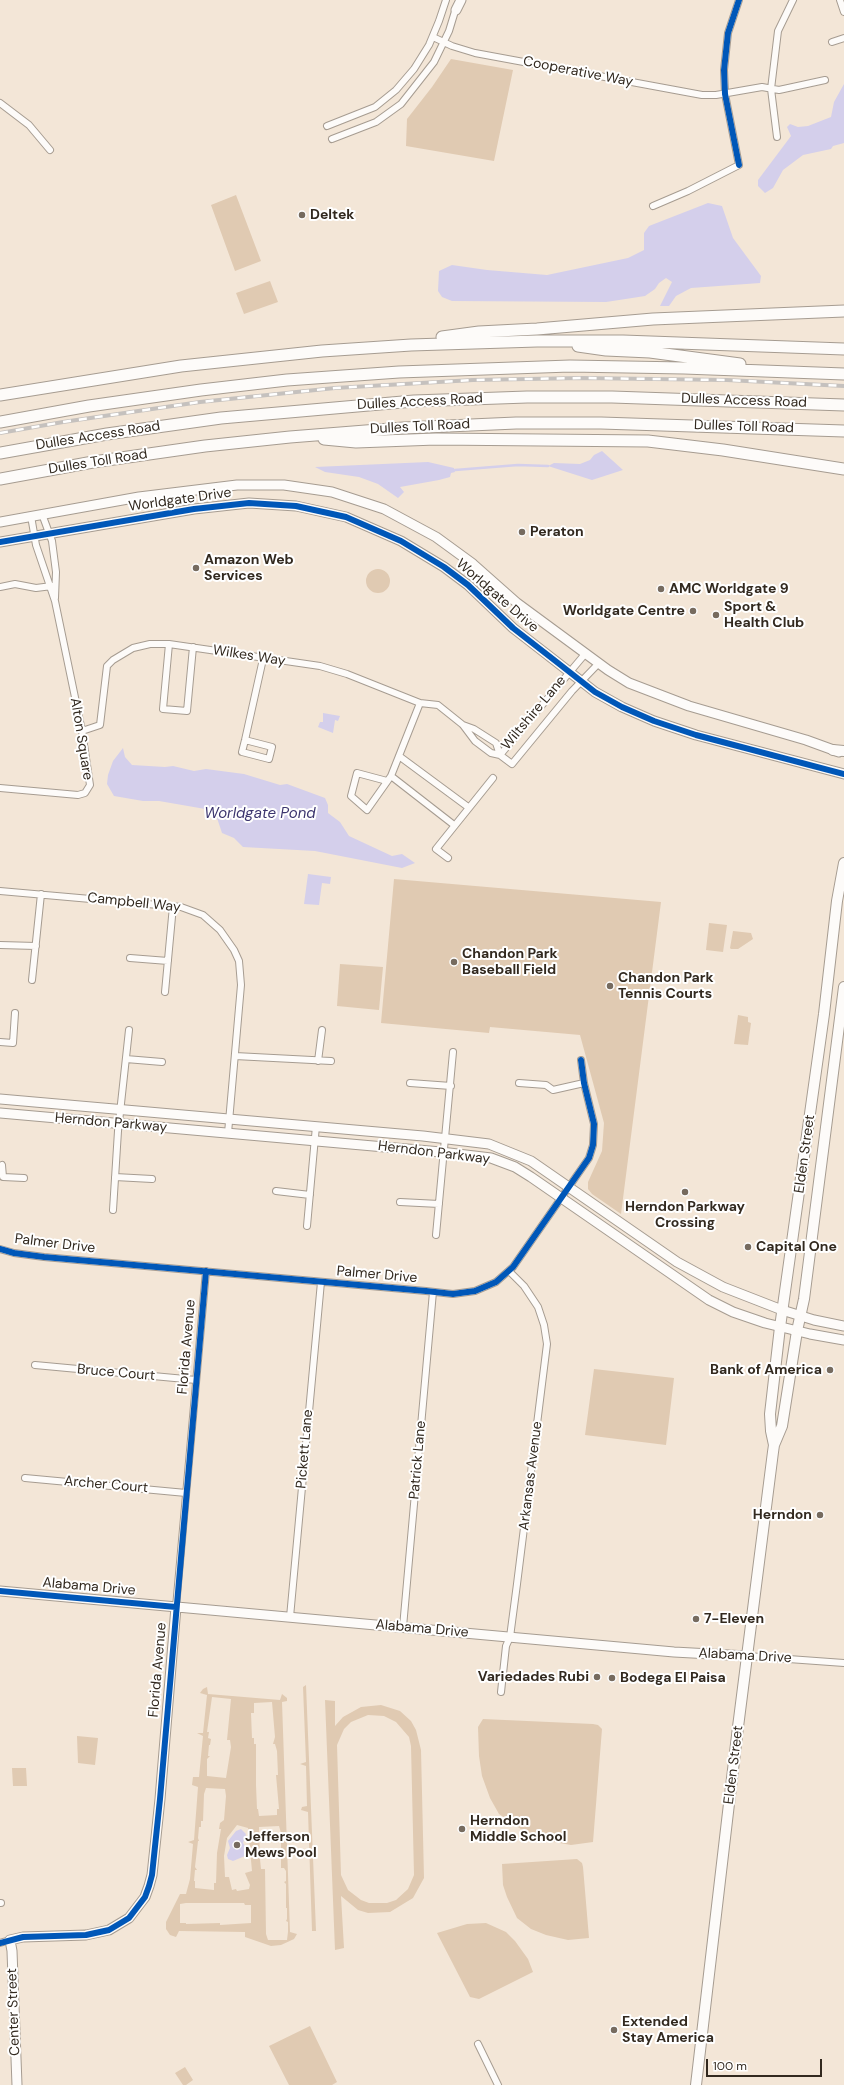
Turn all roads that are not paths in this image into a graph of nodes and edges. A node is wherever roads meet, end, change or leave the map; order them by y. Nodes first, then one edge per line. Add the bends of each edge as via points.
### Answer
1 (446, 0) edge
2 (456, 0) edge
3 (461, 0) edge
4 (738, 0) edge
5 (793, 0) edge
6 (840, 0) edge
7 (456, 10) junction
8 (844, 12) edge
9 (433, 37) junction
10 (844, 38) edge
11 (832, 42) dead end
12 (444, 43) junction
13 (825, 80) dead end
14 (771, 89) junction
15 (725, 94) junction
16 (0, 103) edge
17 (327, 126) dead end
18 (778, 137) dead end
19 (332, 139) dead end
20 (50, 150) dead end
21 (653, 206) dead end
22 (844, 311) edge
23 (537, 340) junction
24 (380, 347) junction
25 (844, 349) edge
26 (828, 374) junction
27 (844, 374) edge
28 (0, 394) edge
29 (844, 405) edge
30 (0, 422) edge
31 (844, 431) edge
32 (290, 436) junction
33 (0, 453) edge
34 (844, 469) edge
35 (0, 479) edge
36 (42, 514) junction
37 (31, 516) junction
38 (0, 522) edge
39 (50, 532) junction
40 (34, 535) junction
41 (0, 542) edge
42 (53, 586) junction
43 (0, 587) edge
44 (169, 644) junction
45 (193, 647) junction
46 (585, 654) junction
47 (263, 659) junction
48 (599, 664) junction
49 (569, 671) junction
50 (582, 681) junction
51 (420, 703) junction
52 (463, 725) junction
53 (82, 731) junction
54 (245, 740) junction
55 (833, 750) junction
56 (844, 751) edge
57 (844, 754) edge
58 (500, 755) junction
59 (399, 756) junction
60 (512, 764) joint
61 (844, 774) edge
62 (493, 778) dead end
63 (389, 779) junction
64 (0, 788) edge
65 (468, 807) junction
66 (454, 825) junction
67 (448, 858) dead end
68 (844, 863) edge
69 (0, 891) edge
70 (41, 894) junction
71 (173, 906) junction
72 (0, 945) edge
73 (36, 946) junction
74 (130, 958) dead end
75 (168, 962) junction
76 (32, 980) dead end
77 (844, 987) edge
78 (165, 992) dead end
79 (15, 1013) dead end
80 (129, 1030) dead end
81 (322, 1030) dead end
82 (0, 1042) edge
83 (453, 1052) dead end
84 (235, 1056) junction
85 (126, 1059) junction
86 (581, 1060) dead end
87 (318, 1061) junction
88 (331, 1061) dead end
89 (162, 1062) dead end
90 (410, 1083) dead end
91 (519, 1083) dead end
92 (584, 1083) junction
93 (451, 1086) junction
94 (0, 1099) edge
95 (120, 1110) junction
96 (0, 1113) edge
97 (229, 1119) junction
98 (119, 1123) junction
99 (316, 1126) junction
100 (228, 1133) junction
101 (446, 1138) junction
102 (315, 1140) junction
103 (445, 1152) junction
104 (0, 1166) edge
105 (115, 1177) junction
106 (24, 1178) dead end
107 (152, 1179) dead end
108 (570, 1187) junction
109 (276, 1191) dead end
110 (310, 1195) junction
111 (562, 1198) junction
112 (400, 1202) dead end
113 (439, 1204) junction
114 (113, 1210) dead end
115 (307, 1226) dead end
116 (436, 1235) dead end
117 (0, 1249) edge
118 (206, 1271) junction
119 (509, 1271) junction
120 (321, 1282) junction
121 (433, 1292) junction
122 (782, 1310) junction
123 (800, 1316) junction
124 (844, 1326) edge
125 (780, 1327) junction
126 (797, 1331) junction
127 (844, 1340) edge
128 (35, 1365) dead end
129 (196, 1380) junction
130 (774, 1444) junction
131 (25, 1478) dead end
132 (186, 1493) junction
133 (0, 1591) edge
134 (176, 1607) junction
135 (290, 1617) junction
136 (403, 1627) junction
137 (510, 1637) junction
138 (747, 1656) junction
139 (844, 1663) edge
140 (501, 1692) dead end
141 (10, 1940) junction
142 (0, 1943) edge
143 (478, 2044) dead end
144 (17, 2085) edge
145 (498, 2085) edge
146 (696, 2085) edge

1 - 9 street
2 - 7 street
3 - 7 street
4 - 15 street via 726,42
5 - 14 street via 778,31
6 - 8 street
7 - 12 street
9 - 12 street, Cooperative Way
9 - 17 street via 414,69 390,97 370,110
10 - 11 street
12 - 15 street, Cooperative Way via 475,53 695,94
12 - 19 street via 427,73 401,104 376,122
13 - 14 street, Cooperative Way via 779,90
14 - 15 street, Cooperative Way via 762,87
14 - 18 street
15 - 21 street via 739,165 681,195
16 - 20 street via 29,125
22 - 24 highway via 653,319 548,329 479,332
23 - 24 highway
23 - 25 highway via 680,342
23 - 26 highway
24 - 28 highway via 181,366
26 - 27 highway
26 - 30 highway via 577,366 392,372 201,390
29 - 33 highway, Dulles Access Road via 612,397 414,401 221,418 107,434
31 - 32 highway, Dulles Toll Road via 545,423 410,427
32 - 34 highway via 356,442 436,439 633,440 707,448
32 - 35 highway, Dulles Toll Road via 128,456
36 - 37 street, Worldgate Drive
36 - 39 street, Alton Square
36 - 46 street, Worldgate Drive via 144,496 237,485 284,485 332,492 384,509 436,537
37 - 38 street, Worldgate Drive
37 - 40 street, Alton Square
39 - 40 street, Worldgate Drive
39 - 42 street, Alton Square via 56,572
39 - 49 street, Worldgate Drive via 194,509 249,504 296,506 346,517 401,540 444,566 513,628
40 - 41 street, Worldgate Drive
40 - 42 street, Alton Square
42 - 43 street via 36,588 15,584
42 - 53 street, Alton Square
44 - 45 street, Wilkes Way
44 - 45 street via 163,709 186,711
44 - 53 street, Wilkes Way via 150,644 133,648 113,660 107,666 100,725
45 - 47 street, Wilkes Way
46 - 48 street, Worldgate Drive
46 - 49 street, Wiltshire Lane
47 - 51 street, Wilkes Way via 320,666
47 - 54 street
48 - 50 street, Wiltshire Lane
48 - 55 street, Worldgate Drive via 642,689 700,710
49 - 50 street, Worldgate Drive
49 - 58 street, Wiltshire Lane
50 - 60 street, Wiltshire Lane
50 - 61 street, Worldgate Drive via 595,692 654,721 696,735
51 - 52 street, Wilkes Way via 438,705
51 - 59 street
52 - 58 street, Wilkes Way via 475,741 491,753
52 - 58 street, Wilkes Way via 474,729 496,744
53 - 64 street, Alton Square via 90,777 90,785 85,793 78,795
54 - 54 street via 272,747 269,759 242,752
55 - 56 main road
55 - 57 street, Worldgate Drive
58 - 60 street, Wilkes Way
59 - 63 street
59 - 65 street
62 - 65 street
63 - 63 street via 367,810 351,796 358,773
63 - 66 street
65 - 66 street
66 - 67 street via 436,848
68 - 122 main road, Elden Street
69 - 70 street, Campbell Way
70 - 71 street, Campbell Way
70 - 73 street
71 - 75 street
71 - 84 street, Campbell Way via 193,911 212,922 234,950 242,985
72 - 73 street
73 - 76 street
74 - 75 street
75 - 78 street
77 - 123 main road, Elden Street
79 - 82 street via 13,1043
80 - 85 street
81 - 87 street
83 - 93 street
84 - 87 street
84 - 97 street, Campbell Way
85 - 89 street
85 - 95 street
86 - 92 street, Palmer Drive
87 - 88 street
90 - 93 street
91 - 92 street via 546,1085 553,1090
92 - 108 street, Palmer Drive via 592,1111 594,1136 589,1158
93 - 101 street
94 - 95 street, Herndon Parkway
95 - 97 street, Herndon Parkway
95 - 98 street
96 - 98 street, Herndon Parkway
97 - 99 street, Herndon Parkway
97 - 100 street, Campbell Way
98 - 100 street, Herndon Parkway
98 - 105 street
99 - 101 street, Herndon Parkway
99 - 102 street
100 - 102 street, Herndon Parkway
101 - 103 street
101 - 108 street, Herndon Parkway via 490,1144 511,1151
102 - 103 street, Herndon Parkway
102 - 110 street
103 - 111 street, Herndon Parkway via 503,1162 523,1171
103 - 113 street
104 - 106 street via 2,1165 3,1177
105 - 107 street
105 - 114 street
108 - 111 street, Palmer Drive
108 - 122 street, Herndon Parkway via 690,1270 736,1294
109 - 110 street
110 - 115 street
111 - 119 street, Palmer Drive
111 - 125 street, Herndon Parkway via 709,1300 746,1317
112 - 113 street
113 - 116 street
117 - 118 street, Palmer Drive via 44,1257
118 - 120 street, Palmer Drive
118 - 129 street, Florida Avenue
119 - 121 street, Palmer Drive via 496,1282 474,1291 452,1294
119 - 137 street, Arkansas Avenue via 524,1286 538,1307 547,1344
120 - 121 street, Palmer Drive
120 - 135 street, Pickett Lane
121 - 136 street, Patrick Lane
122 - 123 street, Herndon Parkway
122 - 125 main road, Elden Street
123 - 124 street, Herndon Parkway
123 - 126 main road, Elden Street
125 - 126 street, Herndon Parkway
125 - 130 main road, Elden Street via 770,1414 770,1431
126 - 127 street, Herndon Parkway
126 - 130 main road, Elden Street via 782,1426
128 - 129 street, Bruce Court
129 - 132 street, Florida Avenue
130 - 138 main road, Elden Street
131 - 132 street, Archer Court
132 - 134 street, Florida Avenue
133 - 134 street, Alabama Drive
134 - 135 street, Alabama Drive
134 - 141 street, Florida Avenue via 152,1875 145,1897 129,1918 109,1930
135 - 136 street, Alabama Drive
136 - 137 street, Alabama Drive
137 - 138 street, Alabama Drive
137 - 140 street, Arkansas Avenue via 506,1646
138 - 139 street, Alabama Drive
138 - 146 main road, Elden Street
141 - 142 street
141 - 144 street, Center Street
143 - 145 street

